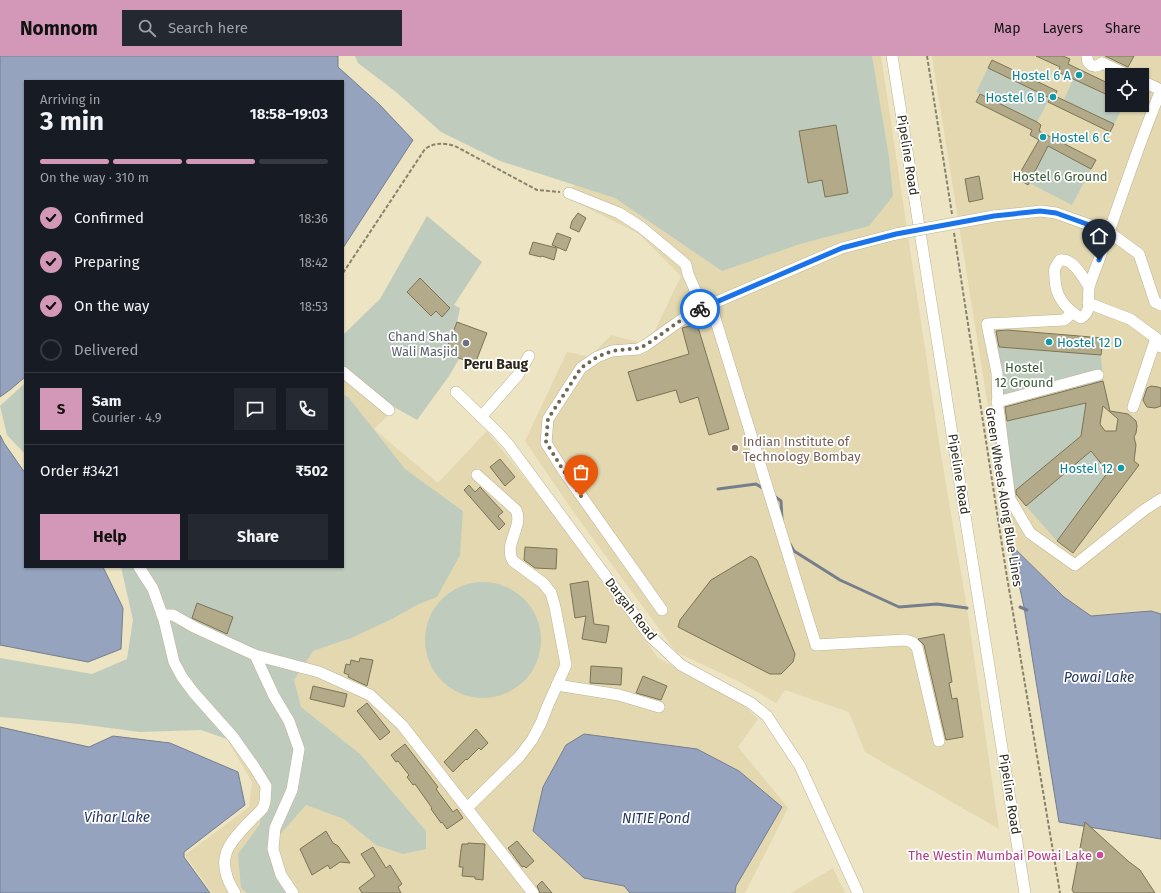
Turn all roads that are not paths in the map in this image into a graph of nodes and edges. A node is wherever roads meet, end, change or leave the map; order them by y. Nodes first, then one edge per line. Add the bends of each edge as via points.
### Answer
1 (892, 56) edge
2 (1087, 56) edge
3 (1102, 60) edge
4 (1116, 68) edge
5 (1149, 84) edge
6 (1161, 90) edge
7 (569, 193) road end
8 (1109, 232) junction
9 (1089, 287) junction
10 (1088, 303) junction
11 (1161, 305) edge
12 (707, 306) junction
13 (1076, 315) junction
14 (1159, 341) edge
15 (529, 356) dead end
16 (344, 373) edge
17 (1098, 375) dead end
18 (456, 392) dead end
19 (998, 402) junction
20 (1133, 407) dead end
21 (389, 410) dead end
22 (481, 417) junction
23 (477, 475) dead end
24 (1161, 499) edge
25 (140, 568) edge
26 (662, 610) dead end
27 (162, 615) junction
28 (254, 655) junction
29 (557, 685) junction
30 (659, 707) dead end
31 (939, 741) dead end
32 (467, 808) junction
33 (235, 893) edge
34 (293, 893) edge
35 (532, 893) edge
36 (858, 893) edge
37 (1025, 893) edge

1 - 37 street, Pipeline Road
2 - 3 street via 1092,66
3 - 4 street
5 - 6 street
6 - 8 street
7 - 12 street via 620,214 641,227 686,265 688,274
8 - 9 street
8 - 11 street via 1139,254 1155,302
8 - 12 street, bridge via 1056,213 1040,211 994,216 896,234 842,248
9 - 10 street
9 - 13 street via 1071,263 1060,260 1054,269 1056,290 1059,298
10 - 13 street via 1086,314
10 - 14 street via 1130,319
12 - 26 street via 691,313 646,345 612,351 581,368 548,419 546,442
12 - 31 street via 772,501 816,645 905,640 912,642 917,647
13 - 19 street via 1064,320 987,324 998,373
14 - 20 street
15 - 22 street via 518,375
16 - 21 street
17 - 19 street
18 - 22 street, Dargah Road
19 - 24 street via 1010,499 1030,533 1074,565
22 - 36 street, Dargah Road via 508,444 650,636 681,665 751,703 767,716 800,766
23 - 29 street via 516,510 517,523 510,550 513,561 543,583 551,593 556,607 566,665
25 - 27 street via 152,589
27 - 28 street via 173,615
27 - 33 street via 174,662 182,677 242,748 266,786 263,808 231,842 226,854 228,880
28 - 32 street via 319,672 370,695 402,725
28 - 34 street via 289,721 299,749 292,790 275,828 273,849 281,875
29 - 30 street via 619,695
29 - 32 street via 532,740
32 - 35 street

